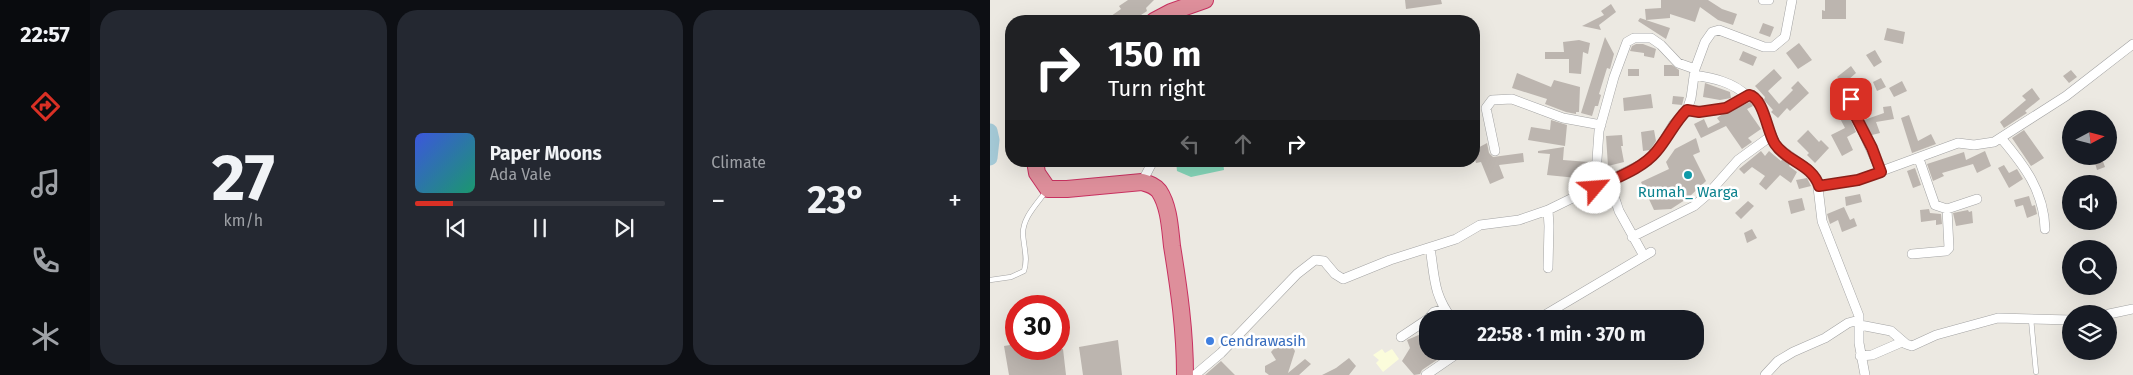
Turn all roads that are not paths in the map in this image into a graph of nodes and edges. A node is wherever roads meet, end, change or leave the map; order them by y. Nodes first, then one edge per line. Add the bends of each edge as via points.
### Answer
1 (1205, 0) edge
2 (1763, 0) edge
3 (1769, 0) edge
4 (1792, 0) edge
5 (1165, 15) edge
6 (2133, 44) edge
7 (1695, 72) junction
8 (1866, 89) dead end
9 (1747, 96) junction
10 (1687, 110) junction
11 (1601, 125) junction
12 (1771, 136) junction
13 (2000, 138) junction
14 (1495, 152) dead end
15 (1919, 159) junction
16 (1036, 167) edge
17 (1150, 167) edge
18 (1881, 172) junction
19 (1609, 181) junction
20 (1142, 182) junction
21 (1819, 186) junction
22 (1595, 188) junction
23 (1048, 189) junction
24 (1977, 199) dead end
25 (1947, 209) junction
26 (1548, 210) junction
27 (2046, 229) dead end
28 (1632, 237) junction
29 (1430, 248) junction
30 (1912, 254) dead end
31 (1548, 268) dead end
32 (990, 280) edge
33 (1444, 309) joint
34 (2133, 309) edge
35 (1441, 310) edge
36 (1553, 310) edge
37 (2117, 312) edge
38 (2031, 319) junction
39 (2062, 320) edge
40 (1860, 322) junction
41 (1419, 325) edge
42 (1401, 337) dead end
43 (1902, 342) junction
44 (1860, 356) junction
45 (1448, 360) edge
46 (2036, 372) dead end
47 (1185, 375) edge
48 (1195, 375) edge
49 (1426, 375) edge
50 (1765, 375) edge
51 (1865, 375) edge

1 - 5 highway
2 - 3 street
4 - 7 street via 1785,37 1777,45 1764,47 1716,30 1707,35
6 - 13 street via 2066,96
7 - 9 street via 1739,88
7 - 10 street
7 - 11 street via 1678,63 1651,38 1630,40 1614,77
8 - 18 street via 1849,101
9 - 10 street via 1726,108 1699,112
9 - 12 street via 1752,95 1758,101
10 - 19 street via 1673,125 1656,153
11 - 14 street via 1563,118 1512,99 1498,98 1490,101 1486,108
11 - 22 street
12 - 21 street via 1782,152 1808,169
12 - 28 street via 1738,160 1694,206
13 - 15 street via 1979,145 1958,144
13 - 27 street via 2039,191
15 - 18 street
15 - 25 street via 1935,205
16 - 23 highway
17 - 20 street
18 - 21 street via 1858,180
19 - 22 street
19 - 28 street via 1618,211
20 - 23 highway
20 - 47 highway via 1158,190 1166,210 1181,306
21 - 40 street via 1822,220
22 - 26 street
23 - 32 lane via 1028,215 1024,226 1024,271
24 - 25 street
25 - 30 street via 1949,248
26 - 29 street via 1519,220 1480,225 1456,239
26 - 31 street
28 - 36 street via 1647,254
29 - 33 street via 1436,292
29 - 48 street via 1343,279 1324,261 1315,260
33 - 35 street
34 - 37 street
38 - 39 street
38 - 43 street via 1998,318 1936,335 1912,346
38 - 46 lane
40 - 43 street via 1891,331
40 - 44 street
40 - 50 street via 1848,323 1825,338 1793,352 1778,361
41 - 42 street
43 - 44 street via 1872,355
44 - 51 street
45 - 49 street

